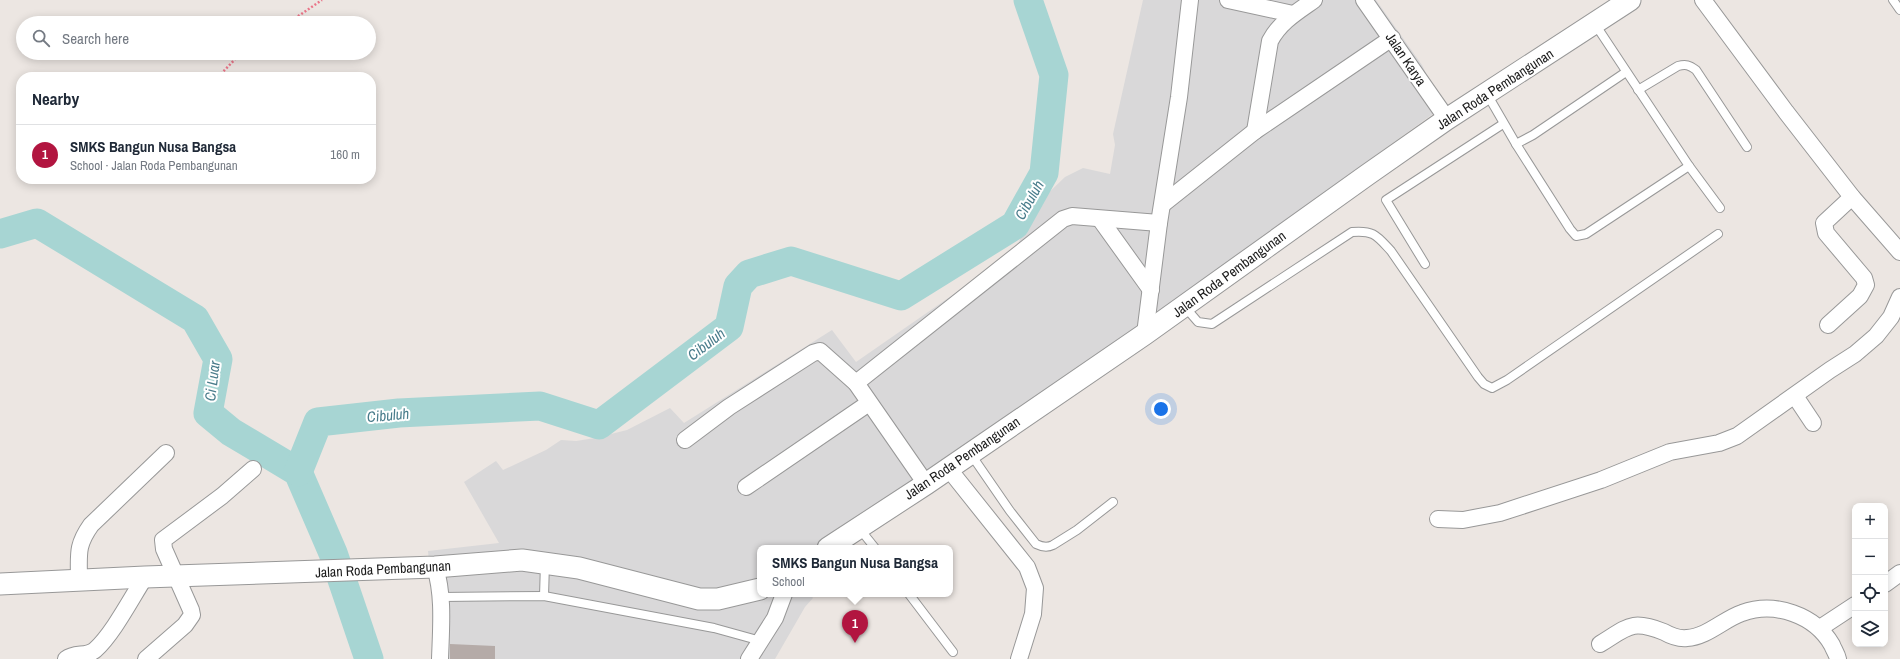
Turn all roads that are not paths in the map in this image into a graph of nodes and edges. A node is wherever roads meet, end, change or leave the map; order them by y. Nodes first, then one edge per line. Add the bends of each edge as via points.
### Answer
1 (1190, 0) edge
2 (1228, 0) edge
3 (1314, 0) edge
4 (1364, 0) edge
5 (1630, 0) edge
6 (1703, 0) edge
7 (1893, 0) edge
8 (1900, 10) edge
9 (1294, 14) junction
10 (1594, 24) junction
11 (1392, 38) junction
12 (1626, 72) junction
13 (1638, 90) junction
14 (1486, 94) junction
15 (1447, 119) junction
16 (1503, 124) junction
17 (1255, 131) junction
18 (1516, 144) junction
19 (1747, 147) dead end
20 (1689, 166) junction
21 (1852, 197) junction
22 (1163, 204) junction
23 (1720, 208) dead end
24 (1100, 219) junction
25 (1159, 223) junction
26 (1718, 234) dead end
27 (1900, 252) edge
28 (1425, 264) dead end
29 (1151, 290) junction
30 (1900, 297) edge
31 (1185, 306) junction
32 (1828, 325) dead end
33 (1145, 334) junction
34 (856, 383) junction
35 (1795, 396) junction
36 (868, 403) junction
37 (1813, 423) dead end
38 (685, 440) dead end
39 (166, 453) dead end
40 (969, 453) junction
41 (948, 468) junction
42 (253, 469) dead end
43 (926, 484) junction
44 (746, 487) dead end
45 (1113, 502) dead end
46 (1438, 519) dead end
47 (859, 527) junction
48 (832, 545) edge
49 (873, 545) edge
50 (545, 563) junction
51 (435, 567) junction
52 (1900, 573) edge
53 (175, 576) junction
54 (145, 577) junction
55 (79, 580) junction
56 (1888, 582) edge
57 (0, 584) edge
58 (757, 590) edge
59 (544, 596) junction
60 (441, 597) junction
61 (783, 597) edge
62 (911, 597) edge
63 (1852, 607) edge
64 (1820, 628) junction
65 (761, 641) junction
66 (1600, 644) dead end
67 (953, 652) dead end
68 (66, 659) edge
69 (146, 659) edge
70 (440, 659) edge
71 (749, 659) edge
72 (1019, 659) edge
73 (1838, 659) edge

1 - 22 street via 1180,97
2 - 9 street
3 - 9 street
4 - 11 street, Jalan Karya
5 - 10 street, Jalan Roda Pembangunan
6 - 21 street
7 - 8 lane
9 - 17 street via 1274,33 1270,41
10 - 12 lane
10 - 14 street, Jalan Roda Pembangunan
11 - 15 street, Jalan Karya
11 - 17 street
12 - 13 lane
12 - 18 lane
13 - 19 lane via 1678,66 1690,65 1696,70
13 - 20 lane
14 - 15 street, Jalan Roda Pembangunan
14 - 16 lane
15 - 31 street, Jalan Roda Pembangunan
16 - 18 lane
16 - 28 lane via 1386,200
17 - 22 street
18 - 20 lane via 1576,236 1586,234
20 - 23 lane
21 - 27 street
21 - 32 street via 1824,223 1826,232 1864,278 1866,285 1860,296
22 - 25 street
24 - 25 street
24 - 29 street
24 - 34 street via 1072,216 1063,219
25 - 29 street
26 - 31 lane via 1492,388 1478,377 1391,252 1377,236 1366,231 1352,232 1212,324 1198,322
29 - 33 street
30 - 35 street via 1876,336
31 - 33 street, Jalan Roda Pembangunan
33 - 40 street, Jalan Roda Pembangunan
34 - 36 street
34 - 38 street via 825,354 817,352 728,407
35 - 37 street
35 - 46 street via 1737,436 1719,443 1670,452 1602,480 1500,513 1463,520
36 - 43 street
36 - 44 street
39 - 55 street via 92,525 82,538 79,549
40 - 41 street, Jalan Roda Pembangunan
40 - 45 lane via 1010,511 1041,547 1053,545
41 - 43 street, Jalan Roda Pembangunan
41 - 72 street via 1027,567 1035,588 1033,614
42 - 53 street via 163,540
43 - 47 street, Jalan Roda Pembangunan
47 - 48 street, Jalan Roda Pembangunan
47 - 49 lane
50 - 51 street, Jalan Roda Pembangunan via 506,560
50 - 58 street, Jalan Roda Pembangunan via 580,568 699,599 725,598
50 - 59 lane
51 - 53 street, Jalan Roda Pembangunan
51 - 60 street
52 - 56 street
53 - 54 street, Jalan Roda Pembangunan
53 - 69 street via 192,615 185,625
54 - 55 street, Jalan Roda Pembangunan
54 - 68 street via 109,634 95,650 87,655 76,655
55 - 57 street, Jalan Roda Pembangunan
59 - 60 lane
59 - 65 lane via 714,628
60 - 70 street
61 - 65 street
62 - 67 lane
63 - 64 street
64 - 66 street via 1807,618 1774,609 1761,609 1735,616 1704,633 1688,638 1676,638 1648,625 1634,625
64 - 73 street
65 - 71 street

